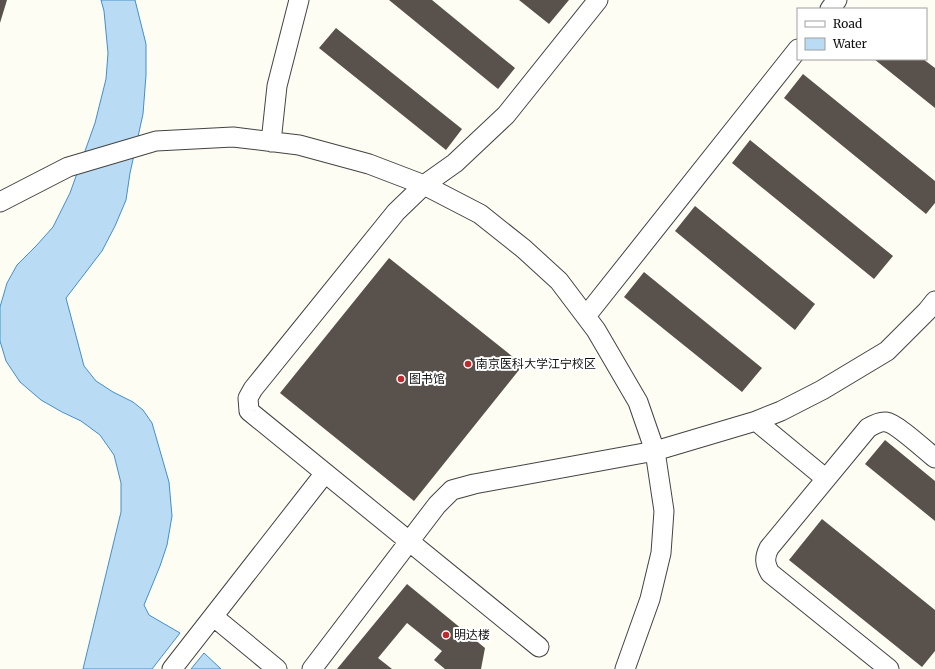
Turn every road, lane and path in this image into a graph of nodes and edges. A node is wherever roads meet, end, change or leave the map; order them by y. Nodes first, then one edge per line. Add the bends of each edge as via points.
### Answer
1 (299, 0) edge
2 (598, 0) edge
3 (837, 0) edge
4 (831, 8) edge
5 (797, 50) edge
6 (271, 142) junction
7 (424, 185) junction
8 (0, 202) edge
9 (935, 301) edge
10 (586, 316) junction
11 (756, 421) junction
12 (655, 451) junction
13 (935, 458) edge
14 (325, 473) junction
15 (825, 478) junction
16 (410, 542) junction
17 (214, 617) junction
18 (539, 647) dead end
19 (172, 669) edge
20 (277, 669) edge
21 (312, 669) edge
22 (625, 669) edge
23 (889, 669) edge

1 - 6 lane via 277,86
2 - 7 lane via 506,115
3 - 4 lane
5 - 10 lane
6 - 7 lane via 299,145 369,164
6 - 8 lane via 232,137 156,141 68,167
7 - 10 lane via 480,214 524,248 558,281
7 - 14 lane via 371,241 248,398 249,411
9 - 11 lane via 887,351 822,390
10 - 12 lane via 638,402
11 - 12 lane
11 - 15 lane
12 - 16 lane via 452,490 437,505
12 - 22 lane via 664,511 661,554 650,599
13 - 15 lane via 897,427 886,422 868,428
14 - 16 lane
14 - 17 lane
15 - 23 lane via 769,548 765,564 770,573
16 - 18 lane
16 - 21 lane
17 - 19 lane
17 - 20 lane

